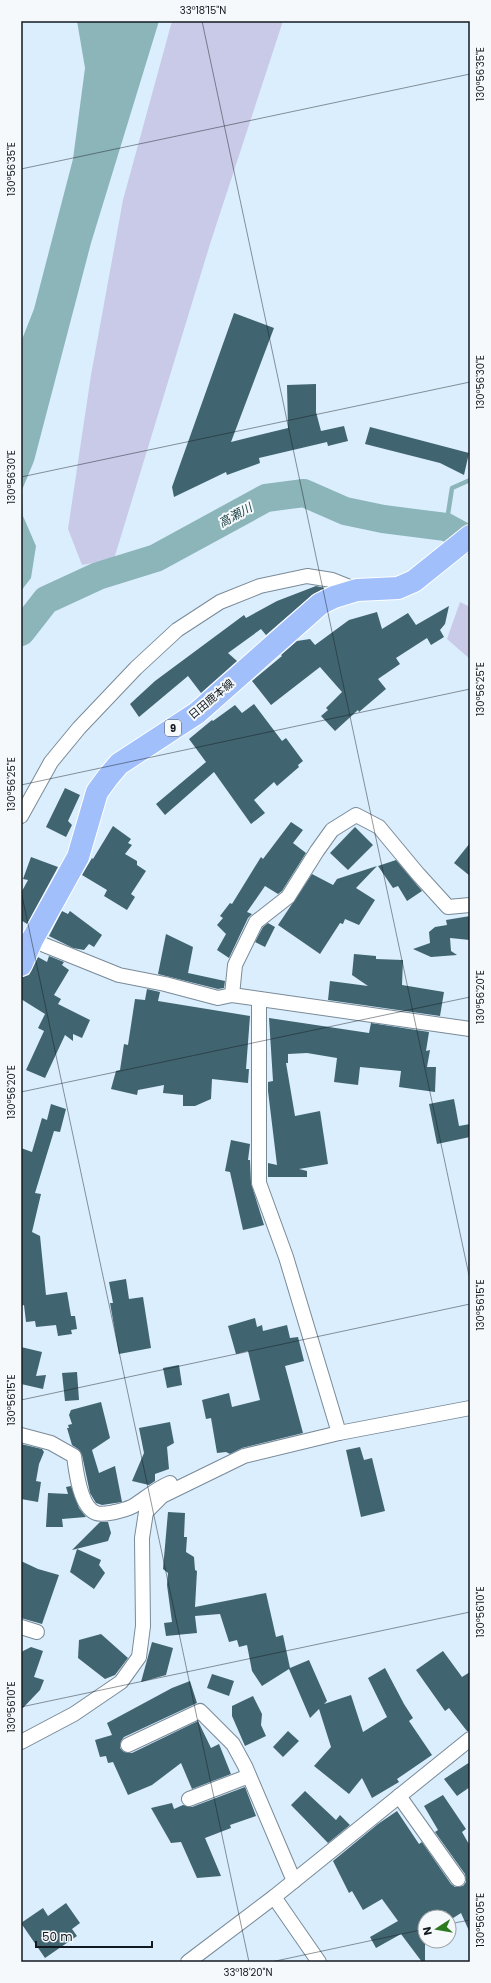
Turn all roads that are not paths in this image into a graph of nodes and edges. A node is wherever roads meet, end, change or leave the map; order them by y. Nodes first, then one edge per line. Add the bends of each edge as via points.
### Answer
1 (470, 536) edge
2 (357, 590) junction
3 (21, 816) edge
4 (470, 905) edge
5 (32, 940) junction
6 (21, 965) edge
7 (232, 995) junction
8 (259, 999) junction
9 (470, 1029) edge
10 (470, 1408) edge
11 (338, 1433) junction
12 (21, 1435) edge
13 (225, 1466) junction
14 (21, 1627) edge
15 (37, 1632) dead end
16 (21, 1742) edge
17 (128, 1745) dead end
18 (468, 1745) edge
19 (249, 1776) junction
20 (399, 1796) junction
21 (189, 1799) dead end
22 (458, 1879) dead end
23 (294, 1881) junction
24 (274, 1897) junction
25 (188, 1962) edge
26 (319, 1962) edge

1 - 2 main road, 日田鹿本線 / 9 via 414,581 398,588
2 - 3 street via 332,580 307,576 260,586 220,602 177,630 136,668 79,728 51,762
2 - 5 main road, 日田鹿本線 / 9 via 320,604 196,713 119,764 96,792 78,857
4 - 7 street via 448,907 379,827 356,815 332,830 288,897 256,922 235,965
5 - 6 main road, 日田鹿本線 / 9
5 - 7 street via 119,975 218,998
7 - 8 street
8 - 9 street
8 - 11 street via 258,1183 286,1257
10 - 11 street
11 - 13 street via 244,1456
12 - 13 street via 51,1443 74,1456 82,1496 96,1513 126,1509 134,1506 157,1488 211,1467
13 - 16 street via 162,1496 146,1512 142,1538 143,1626 136,1662 121,1682 74,1714
14 - 15 street
17 - 19 street via 200,1711 233,1744
18 - 20 street
19 - 21 street
19 - 23 street
20 - 22 street
20 - 23 street
23 - 24 street
24 - 25 street
24 - 26 street

